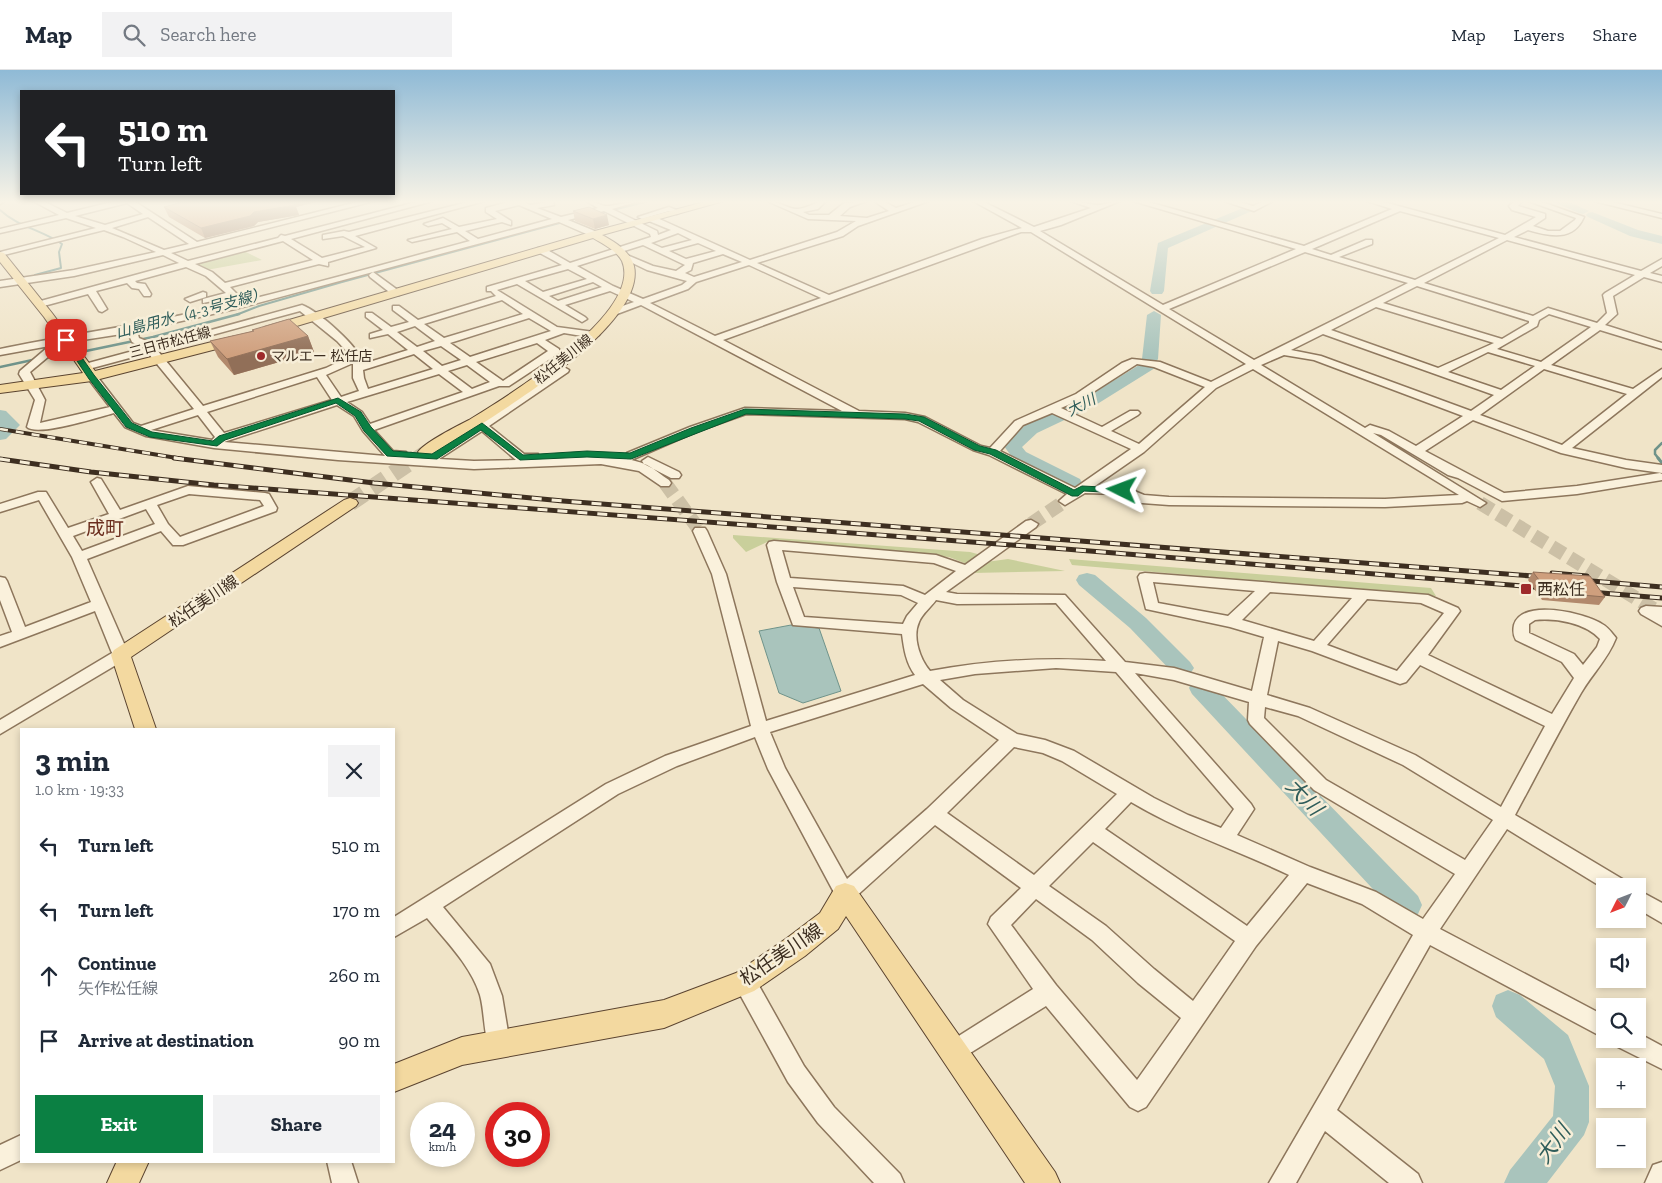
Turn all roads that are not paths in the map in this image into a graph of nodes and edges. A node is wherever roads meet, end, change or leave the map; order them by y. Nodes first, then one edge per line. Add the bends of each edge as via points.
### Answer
1 (164, 253) joint
2 (232, 253) edge
3 (308, 253) edge
4 (372, 253) edge
5 (427, 253) edge
6 (437, 253) edge
7 (531, 253) edge
8 (546, 253) edge
9 (665, 253) edge
10 (717, 253) edge
11 (727, 253) edge
12 (781, 253) edge
13 (952, 253) edge
14 (1077, 253) edge
15 (1295, 253) edge
16 (1318, 253) edge
17 (1342, 253) edge
18 (1475, 253) edge
19 (1564, 253) edge
20 (0, 254) edge
21 (228, 254) joint
22 (622, 254) junction
23 (430, 255) junction
24 (1332, 257) junction
25 (371, 259) junction
26 (132, 260) junction
27 (321, 262) junction
28 (1662, 262) edge
29 (688, 263) junction
30 (750, 263) junction
31 (186, 264) junction
32 (569, 266) junction
33 (141, 268) dead end
34 (722, 271) junction
35 (679, 273) junction
36 (1643, 274) junction
37 (373, 275) dead end
38 (343, 277) junction
39 (595, 279) junction
40 (1662, 279) edge
41 (129, 280) junction
42 (693, 280) junction
43 (20, 281) junction
44 (518, 281) junction
45 (1417, 283) junction
46 (0, 284) edge
47 (224, 286) junction
48 (610, 288) junction
49 (91, 291) junction
50 (396, 292) junction
51 (147, 294) dead end
52 (203, 294) junction
53 (542, 295) junction
54 (626, 295) junction
55 (286, 296) junction
56 (503, 297) junction
57 (190, 298) dead end
58 (829, 298) junction
59 (641, 302) junction
60 (40, 304) junction
61 (558, 304) junction
62 (1376, 304) junction
63 (1165, 307) junction
64 (1495, 307) junction
65 (302, 308) junction
66 (396, 308) dead end
67 (102, 309) dead end
68 (210, 312) junction
69 (452, 312) junction
70 (614, 312) junction
71 (531, 314) junction
72 (370, 315) dead end
73 (1480, 316) dead end
74 (314, 317) junction
75 (128, 318) dead end
76 (1534, 319) junction
77 (416, 323) junction
78 (1598, 327) junction
79 (560, 329) junction
80 (130, 330) junction
81 (390, 330) junction
82 (479, 330) junction
83 (1322, 330) junction
84 (594, 335) junction
85 (372, 336) dead end
86 (538, 339) junction
87 (714, 340) junction
88 (67, 341) junction
89 (441, 342) junction
90 (1503, 343) junction
91 (1662, 346) edge
92 (150, 349) junction
93 (1487, 349) junction
94 (416, 350) junction
95 (2, 354) edge
96 (1274, 354) junction
97 (524, 356) junction
98 (357, 357) junction
99 (161, 361) junction
100 (468, 362) junction
101 (1257, 362) junction
102 (303, 366) dead end
103 (557, 366) junction
104 (1545, 366) junction
105 (357, 369) junction
106 (443, 370) junction
107 (88, 372) junction
108 (1439, 372) junction
109 (1662, 372) edge
110 (316, 374) junction
111 (501, 384) junction
112 (32, 386) junction
113 (1212, 386) junction
114 (0, 389) edge
115 (365, 392) junction
116 (471, 393) junction
117 (1635, 393) junction
118 (1502, 394) junction
119 (483, 398) dead end
120 (338, 400) junction
121 (116, 409) junction
122 (200, 410) junction
123 (1060, 413) junction
124 (1134, 413) dead end
125 (856, 414) junction
126 (1471, 416) junction
127 (482, 426) junction
128 (367, 429) junction
129 (139, 430) junction
130 (1367, 430) junction
131 (1102, 432) junction
132 (218, 441) junction
133 (1140, 449) junction
134 (1565, 450) junction
135 (1417, 451) junction
136 (425, 452) tunnel mouth
137 (993, 452) junction
138 (631, 456) junction
139 (1661, 473) edge
140 (97, 482) dead end
141 (1079, 491) junction
142 (1065, 501) tunnel mouth
143 (1492, 502) tunnel mouth
144 (149, 503) junction
145 (350, 503) tunnel mouth
146 (1480, 503) tunnel mouth
147 (0, 508) edge
148 (116, 515) junction
149 (1031, 524) tunnel mouth
150 (163, 526) junction
151 (700, 531) tunnel mouth
152 (65, 534) junction
153 (79, 557) junction
154 (966, 570) junction
155 (0, 581) edge
156 (784, 582) junction
157 (1267, 587) junction
158 (1363, 594) junction
159 (930, 598) junction
160 (100, 604) junction
161 (1662, 612) edge
162 (1662, 621) edge
163 (1231, 622) junction
164 (909, 630) junction
165 (20, 634) junction
166 (1272, 634) junction
167 (0, 642) edge
168 (1317, 647) junction
169 (121, 655) junction
170 (1418, 657) junction
171 (1120, 667) junction
172 (926, 677) junction
173 (1582, 678) junction
174 (1258, 698) junction
175 (1555, 723) junction
176 (0, 728) edge
177 (146, 728) edge
178 (760, 729) junction
179 (1011, 739) junction
180 (1129, 793) junction
181 (934, 814) junction
182 (1505, 817) junction
183 (1092, 831) junction
184 (1225, 838) junction
185 (1468, 872) junction
186 (1303, 873) junction
187 (1604, 878) edge
188 (1034, 888) junction
189 (844, 894) junction
190 (1646, 904) edge
191 (429, 905) junction
192 (1662, 914) edge
193 (395, 927) edge
194 (1426, 932) junction
195 (1249, 939) junction
196 (745, 982) junction
197 (1048, 992) junction
198 (1196, 1017) junction
199 (1596, 1023) edge
200 (499, 1044) junction
201 (1643, 1048) edge
202 (954, 1052) junction
203 (1662, 1058) edge
204 (395, 1078) edge
205 (1323, 1114) junction
206 (20, 1147) edge
207 (0, 1158) edge
208 (133, 1163) edge
209 (340, 1163) edge
210 (1662, 1174) edge
211 (882, 1180) edge
212 (1041, 1182) edge
213 (123, 1183) edge
214 (345, 1183) edge
215 (1282, 1183) edge
216 (1409, 1183) edge
217 (1658, 1183) edge

1 - 26 street
1 - 31 street
2 - 21 street
3 - 27 street
4 - 25 street
5 - 23 street
6 - 23 street
7 - 50 main road, 三日市松任線
8 - 32 street
9 - 29 street
10 - 29 street
11 - 30 street
12 - 30 street
13 - 58 street
14 - 63 street
15 - 63 street
16 - 24 street
17 - 24 street
18 - 45 street
19 - 36 street
20 - 43 main road
21 - 31 street
22 - 32 street
22 - 35 street via 652,269
22 - 54 main road, 松任美川線 via 629,268
23 - 25 street
24 - 45 street
25 - 27 street
25 - 38 street
26 - 33 street
26 - 43 street via 74,274
27 - 38 street
27 - 47 street
28 - 36 street
29 - 34 street
29 - 35 street via 688,268
30 - 34 street
30 - 58 street
31 - 41 street
31 - 47 street via 209,274
32 - 39 street
32 - 44 street
34 - 42 street
35 - 42 street
36 - 40 street
36 - 78 street via 1608,295 1612,314
37 - 50 street
38 - 55 street
39 - 48 street
39 - 53 street
41 - 49 street
41 - 51 street via 135,286 142,286
42 - 59 street via 686,288
43 - 46 street
43 - 60 main road
44 - 53 street
44 - 56 street via 490,289
45 - 62 street
45 - 64 street
47 - 52 street via 233,294
48 - 54 street
48 - 61 street
49 - 60 street
49 - 67 street
50 - 74 main road, 三日市松任線
52 - 57 street
52 - 68 street
53 - 61 street
54 - 59 street
54 - 70 main road, 松任美川線
55 - 65 street
55 - 68 street
56 - 69 street
56 - 71 street
58 - 87 street
59 - 70 street
59 - 87 street
60 - 88 main road
61 - 79 street via 582,319
62 - 83 street
62 - 90 street
63 - 101 street
64 - 73 street
64 - 76 street
65 - 74 street
65 - 92 street
66 - 77 street
68 - 80 street
69 - 77 street
69 - 82 street
70 - 84 main road, 松任美川線
71 - 79 street
71 - 82 street
72 - 81 street
74 - 98 street
74 - 99 main road, 三日市松任線
75 - 80 street
76 - 78 street via 1548,311
76 - 90 street via 1534,324
77 - 81 street
77 - 89 street
78 - 91 street
78 - 104 street
79 - 84 street
79 - 86 street
80 - 88 street
80 - 92 street
81 - 85 street
81 - 94 street
82 - 89 street
83 - 96 street
83 - 108 street
84 - 103 main road, 松任美川線
86 - 97 street
86 - 97 street via 555,351
87 - 125 street
88 - 95 street
88 - 107 main road
88 - 112 street via 25,371
89 - 94 street
89 - 100 street
90 - 93 street
92 - 99 street
92 - 107 street
93 - 104 street
93 - 108 street
94 - 105 street
94 - 106 street
96 - 101 street
96 - 126 street via 1284,352 1317,358
97 - 100 street
97 - 111 street
98 - 105 street
98 - 110 street
99 - 107 main road, 三日市松任線
99 - 122 street
100 - 106 street
100 - 111 street
101 - 113 street
101 - 130 street
102 - 110 street
103 - 127 street via 564,370
103 - 136 main road, 松任美川線
104 - 117 street
104 - 118 street
105 - 115 street via 358,382
106 - 115 street
106 - 116 street
107 - 112 main road, 三日市松任線
107 - 121 street
108 - 118 street
109 - 117 street
110 - 120 street
110 - 122 street
111 - 116 street
111 - 119 street
112 - 114 main road, 三日市松任線
112 - 121 street via 40,400 33,427
113 - 123 street via 1156,364 1136,361 1080,396
113 - 133 street
115 - 120 street
116 - 128 street
117 - 134 street
118 - 126 street
120 - 128 street via 358,414
120 - 132 street
121 - 129 street via 129,425
122 - 129 street
122 - 132 street
123 - 131 street
123 - 137 street via 1019,423
124 - 131 street
125 - 137 street via 921,419 977,448
125 - 138 street via 745,412
126 - 134 street
126 - 135 street
127 - 128 street via 434,457 390,454
127 - 138 street via 520,458 587,454
129 - 132 street via 165,437
130 - 135 street via 1385,433
130 - 141 street via 1368,441 1462,499 1385,503 1169,501 1142,499 1122,490
130 - 143 street
130 - 146 street
131 - 133 street
132 - 138 street via 338,456 474,465 601,460 624,462 670,479 653,462
133 - 141 street
134 - 139 street
135 - 139 street via 1502,497 1577,490
137 - 141 street
140 - 148 street
141 - 142 street
144 - 148 street
144 - 150 street
144 - 150 street via 188,490 265,497 271,508 178,542
145 - 169 main road, 松任美川線
147 - 152 street via 42,495
148 - 152 street
149 - 154 street
150 - 153 street
151 - 178 street via 719,574
152 - 153 street
153 - 160 street
154 - 156 street via 936,559 774,545
154 - 159 street
155 - 165 street
156 - 159 street via 903,591
156 - 164 street via 798,621
157 - 158 street
157 - 163 street
157 - 163 street via 1145,577 1151,606
158 - 168 street
158 - 170 street via 1424,598 1453,611
159 - 164 street via 912,619
159 - 171 street via 1060,598
160 - 165 street
160 - 169 street
161 - 162 street via 1646,611
163 - 166 street
164 - 172 street via 912,653
165 - 167 street
166 - 168 street
166 - 174 street
168 - 170 street via 1400,678
169 - 176 street
169 - 177 main road
170 - 175 street
171 - 172 street via 1056,663 975,668
171 - 174 street via 1174,674
171 - 184 street via 1246,809
172 - 178 street
172 - 179 street via 956,704
173 - 173 street via 1568,658 1521,636 1525,619 1532,615 1579,619 1598,628 1608,638
173 - 175 street
174 - 182 street via 1304,712 1409,760
174 - 185 street via 1256,720 1320,785
175 - 182 street
178 - 189 street via 777,769
178 - 191 street via 672,761 612,789
179 - 180 street via 1068,756
179 - 181 street
180 - 183 street
180 - 184 street
181 - 188 street
181 - 189 street
182 - 185 street
182 - 187 street
183 - 188 street
183 - 195 street
184 - 186 street
185 - 194 street
186 - 194 street via 1369,898
186 - 195 street
188 - 197 street via 998,924
188 - 198 street via 1099,933
189 - 196 main road, 松任美川線 via 829,921
189 - 202 main road
190 - 192 street
191 - 193 street
191 - 200 street via 482,971 491,996
194 - 199 street
194 - 205 street
195 - 198 street
196 - 200 main road, 松任美川線 via 664,1014
196 - 211 street via 796,1074 826,1115
197 - 198 street via 1138,1099
197 - 202 street
200 - 204 main road, 松任美川線 via 462,1051
201 - 203 street
202 - 212 main road
205 - 215 street
205 - 216 street
206 - 207 street
208 - 213 main road
209 - 214 street
210 - 217 street

